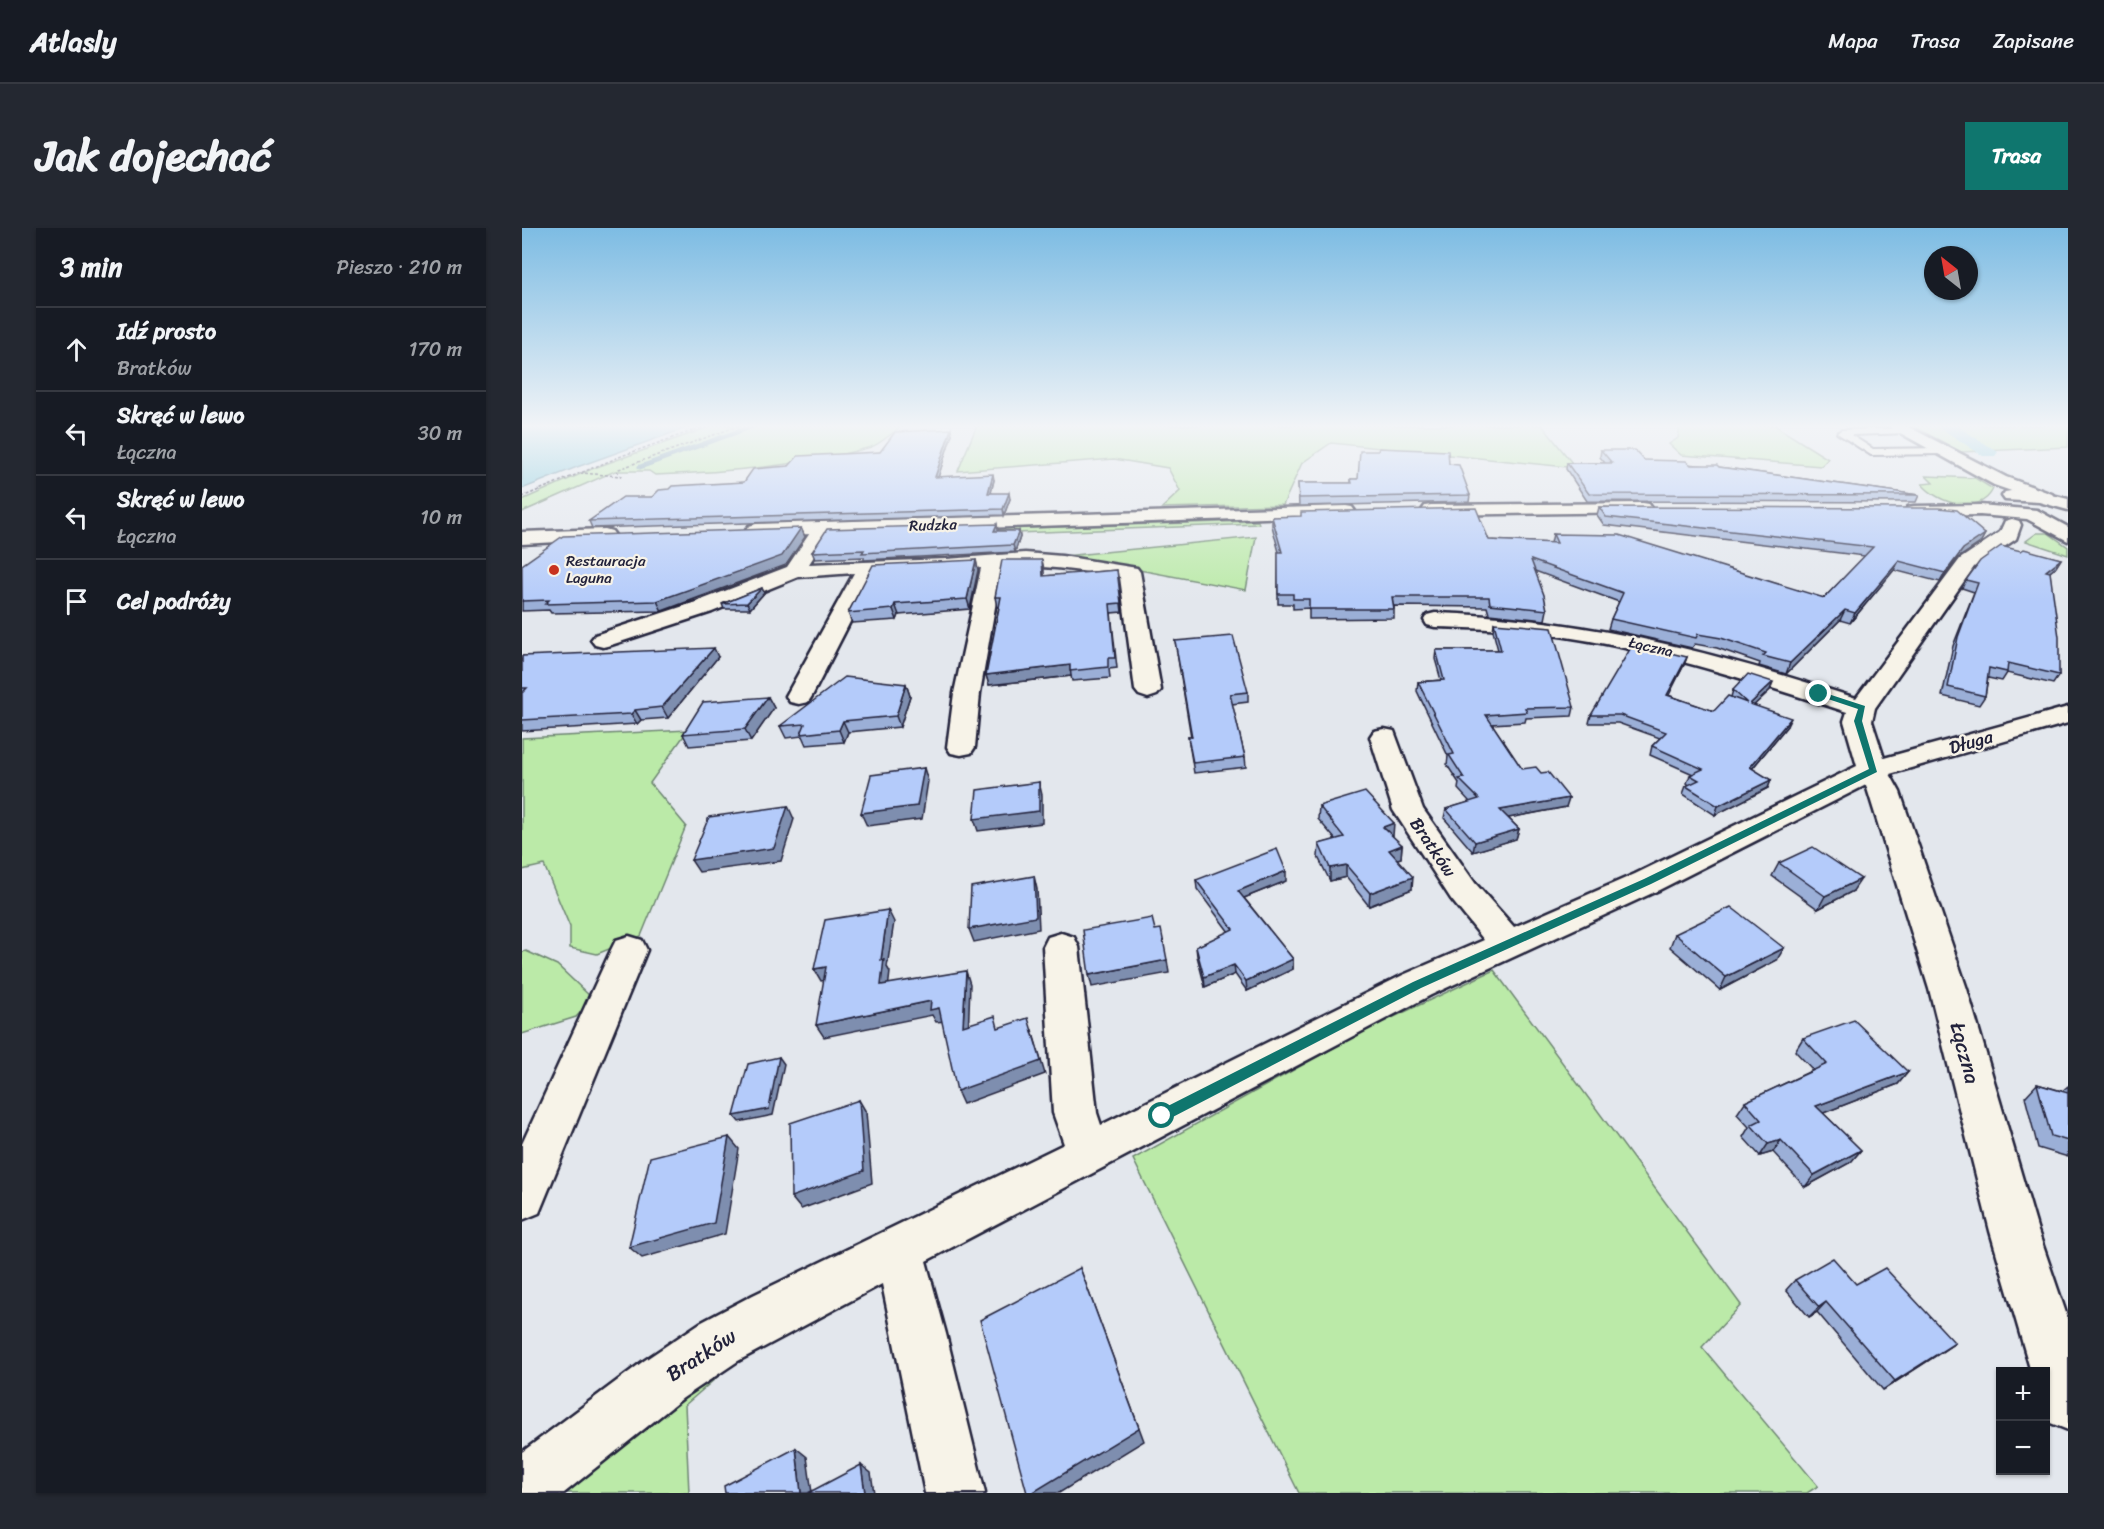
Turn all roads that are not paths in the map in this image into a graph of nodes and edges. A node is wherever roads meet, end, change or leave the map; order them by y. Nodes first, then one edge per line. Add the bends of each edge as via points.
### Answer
1 (2001, 484) edge
2 (2007, 484) edge
3 (1662, 508) edge
4 (2007, 509) junction
5 (2064, 509) edge
6 (1408, 510) edge
7 (1894, 510) edge
8 (1364, 511) edge
9 (823, 528) junction
10 (740, 531) edge
11 (621, 535) edge
12 (2068, 535) edge
13 (522, 538) edge
14 (993, 561) junction
15 (867, 568) junction
16 (794, 571) junction
17 (1435, 620) dead end
18 (603, 640) dead end
19 (1148, 690) dead end
20 (799, 696) dead end
21 (1862, 708) junction
22 (2068, 715) edge
23 (1384, 737) dead end
24 (961, 747) dead end
25 (1874, 770) junction
26 (1507, 943) junction
27 (1061, 947) dead end
28 (629, 950) dead end
29 (1089, 1152) junction
30 (522, 1197) edge
31 (898, 1249) junction
32 (2068, 1402) edge
33 (522, 1489) edge
34 (955, 1493) edge

1 - 4 street
2 - 5 street
3 - 6 street
4 - 5 street
4 - 5 street via 2024,495
4 - 7 street
4 - 12 street
4 - 21 street via 2009,535 1967,563
8 - 9 street, Rudzka
9 - 10 street, Rudzka
9 - 16 street
11 - 13 street
14 - 15 street
14 - 19 street via 1048,560 1130,572
14 - 24 street
15 - 16 street
15 - 20 street
16 - 18 street via 704,607
17 - 21 street, Łączna via 1511,622 1652,647
21 - 25 street, Łączna via 1858,721
22 - 25 street, Długa
23 - 26 street, Bratków via 1408,810 1463,891
25 - 26 street, Bratków via 1647,882
25 - 32 street, Łączna via 1885,792 1948,988 2014,1231
26 - 29 street, Bratków
27 - 29 street via 1075,1113
28 - 30 street
29 - 31 street, Bratków
31 - 33 street, Bratków via 719,1342 664,1379
31 - 34 street

